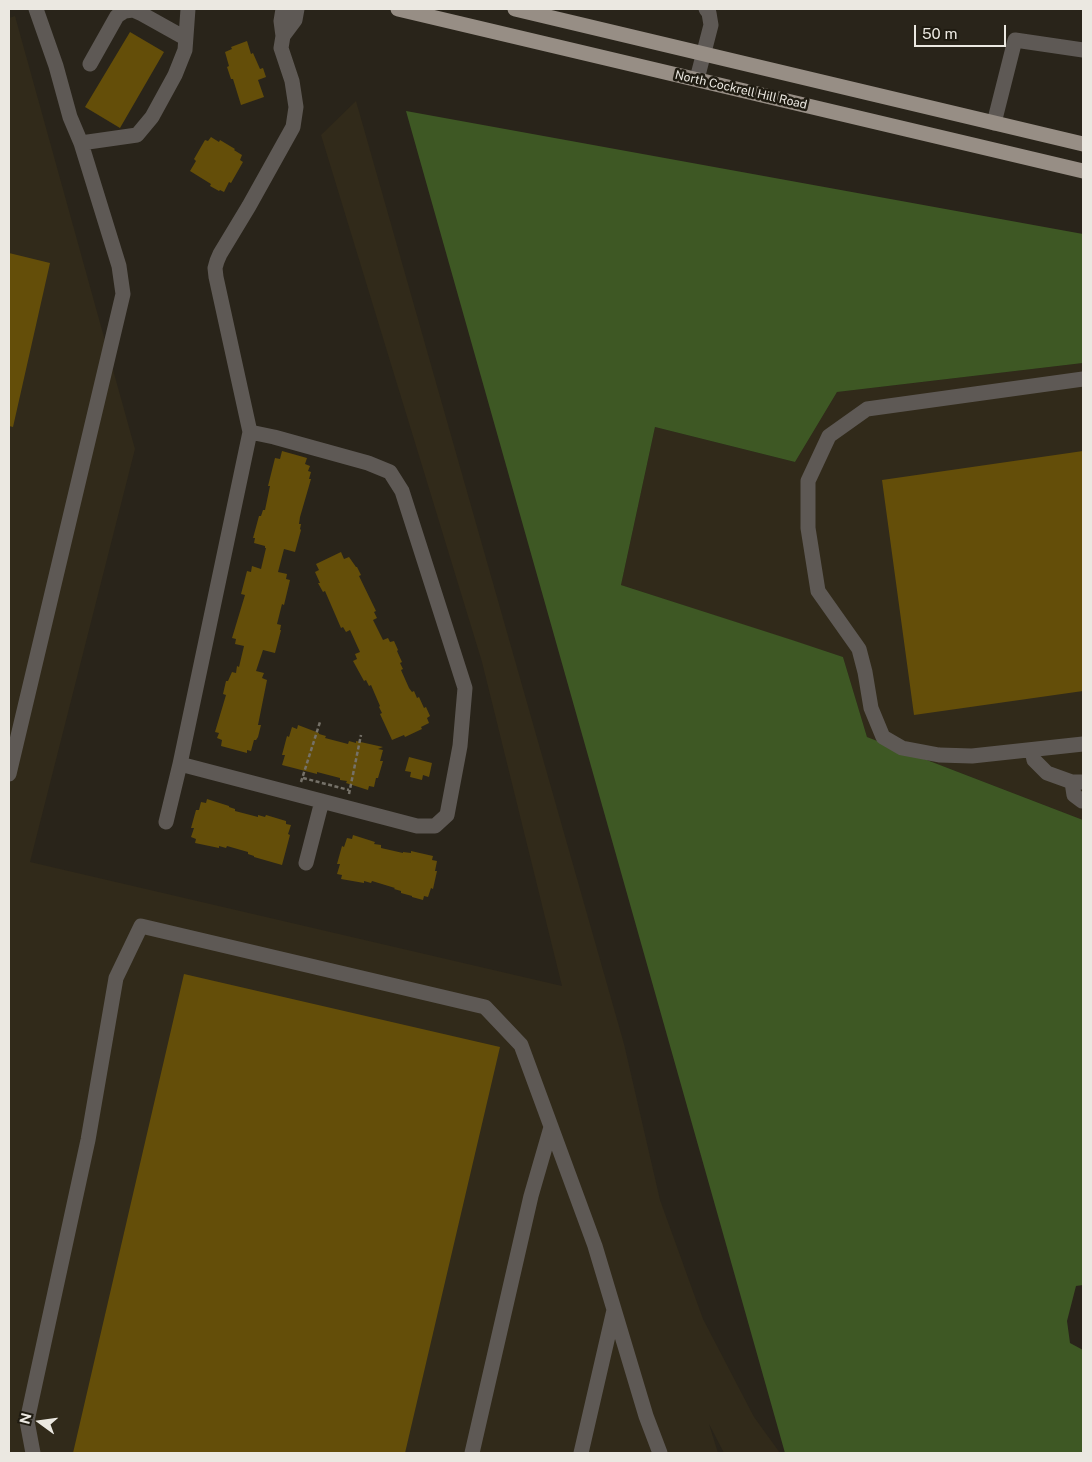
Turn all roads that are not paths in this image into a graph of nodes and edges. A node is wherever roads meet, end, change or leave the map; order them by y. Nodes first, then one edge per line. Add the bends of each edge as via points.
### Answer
1 (36, 9) edge
2 (188, 9) edge
3 (283, 9) edge
4 (297, 9) edge
5 (398, 9) edge
6 (515, 9) edge
7 (706, 9) edge
8 (283, 36) junction
9 (185, 38) junction
10 (1083, 50) edge
11 (704, 54) junction
12 (90, 64) dead end
13 (697, 79) junction
14 (994, 123) junction
15 (81, 143) junction
16 (1083, 144) edge
17 (1083, 171) edge
18 (1083, 379) edge
19 (250, 432) junction
20 (1083, 744) edge
21 (1032, 750) junction
22 (180, 764) junction
23 (9, 774) edge
24 (1078, 782) edge
25 (322, 801) junction
26 (1082, 801) dead end
27 (166, 822) dead end
28 (306, 863) dead end
29 (551, 1127) junction
30 (614, 1309) junction
31 (33, 1453) edge
32 (472, 1453) edge
33 (581, 1453) edge
34 (660, 1453) edge

1 - 15 street
2 - 9 street
3 - 8 street
4 - 8 street via 295,20
5 - 13 main road, North Cockrell Hill Road
6 - 11 main road
7 - 11 street via 711,25
8 - 19 street via 281,48 292,81 296,107 293,127 216,261 215,268
9 - 12 street via 133,10 125,11 117,16
9 - 15 street via 185,50 175,75 152,117 137,135
10 - 14 street via 1015,40
11 - 13 street
11 - 14 main road
13 - 17 main road, North Cockrell Hill Road
14 - 16 main road
15 - 23 street via 119,266 123,294
18 - 21 street via 867,408 829,436 808,481 808,528 818,591 859,649 871,708 883,736 902,748 939,755 972,756
19 - 22 street
19 - 25 street via 368,463 390,472 402,491 465,688 460,746 447,815 436,826 417,826
20 - 21 street
21 - 24 street via 1034,760 1046,773
22 - 25 street
22 - 27 street
24 - 26 street via 1074,795
25 - 28 street
29 - 30 street via 595,1246
29 - 31 street via 521,1045 485,1007 141,926 116,978 88,1140 27,1421
29 - 32 street via 531,1196
30 - 33 street
30 - 34 street

